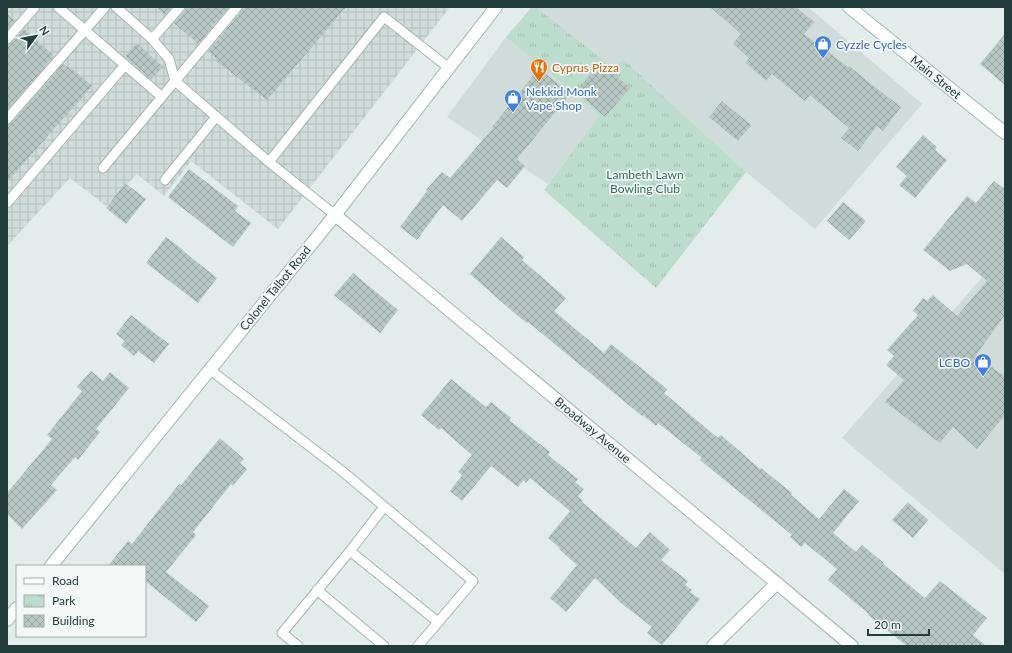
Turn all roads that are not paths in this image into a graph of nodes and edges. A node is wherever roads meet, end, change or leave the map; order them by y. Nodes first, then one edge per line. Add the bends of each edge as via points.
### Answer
1 (35, 7) edge
2 (58, 7) edge
3 (105, 7) edge
4 (116, 7) edge
5 (180, 7) edge
6 (237, 7) edge
7 (496, 7) edge
8 (849, 7) edge
9 (85, 30) junction
10 (7, 39) edge
11 (152, 39) junction
12 (125, 65) junction
13 (449, 68) junction
14 (175, 81) junction
15 (162, 97) junction
16 (216, 117) junction
17 (7, 119) edge
18 (1005, 133) edge
19 (269, 162) junction
20 (103, 168) dead end
21 (165, 180) dead end
22 (7, 203) edge
23 (335, 215) junction
24 (209, 369) junction
25 (384, 507) junction
26 (350, 551) junction
27 (52, 565) edge
28 (777, 583) junction
29 (317, 590) junction
30 (16, 609) edge
31 (7, 620) edge
32 (438, 622) junction
33 (298, 646) edge
34 (384, 646) edge
35 (418, 646) edge
36 (714, 646) edge
37 (852, 646) edge

1 - 10 lane
2 - 9 lane
3 - 9 lane
4 - 11 lane
5 - 11 lane
6 - 14 lane
7 - 13 main road, Colonel Talbot Road
8 - 18 main road, Main Street
9 - 12 lane
9 - 17 lane
11 - 14 lane via 169,59
12 - 15 lane
12 - 22 lane
13 - 19 lane via 384,17
13 - 23 main road, Colonel Talbot Road
14 - 15 lane
14 - 16 lane
15 - 20 lane
16 - 19 lane
16 - 21 lane
19 - 23 lane
23 - 24 main road, Colonel Talbot Road
23 - 28 main road, Broadway Avenue
24 - 25 lane via 342,471
24 - 27 main road, Colonel Talbot Road
25 - 26 lane
25 - 32 lane via 473,581
26 - 29 lane
26 - 32 lane
28 - 36 main road
28 - 37 main road, Broadway Avenue
29 - 33 lane via 282,632
29 - 34 lane
30 - 31 main road
32 - 35 lane

